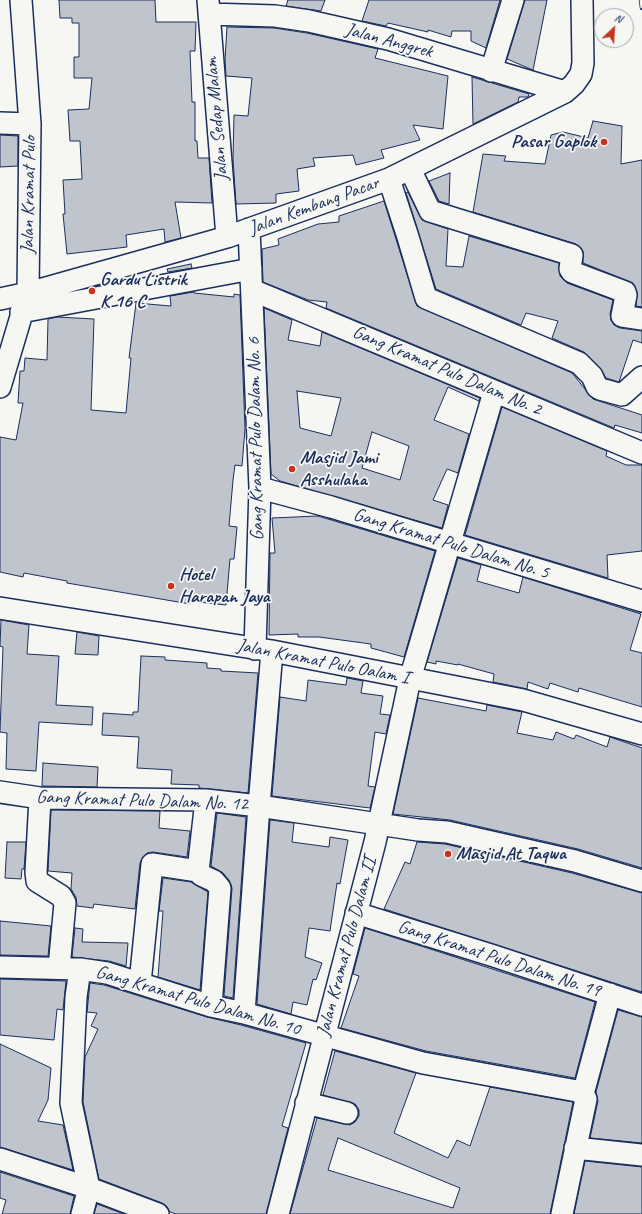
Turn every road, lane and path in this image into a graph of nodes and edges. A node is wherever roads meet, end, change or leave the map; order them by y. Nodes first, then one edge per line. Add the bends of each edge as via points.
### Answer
1 (21, 0) edge
2 (513, 0) edge
3 (582, 0) edge
4 (209, 7) edge
5 (276, 8) edge
6 (491, 71) junction
7 (565, 92) junction
8 (0, 123) edge
9 (30, 124) junction
10 (415, 179) junction
11 (392, 189) junction
12 (249, 233) junction
13 (227, 237) junction
14 (251, 273) junction
15 (118, 278) junction
16 (0, 299) edge
17 (25, 303) junction
18 (642, 319) edge
19 (642, 377) edge
20 (0, 387) edge
21 (494, 392) junction
22 (642, 452) edge
23 (260, 488) junction
24 (448, 543) junction
25 (642, 601) edge
26 (0, 608) edge
27 (264, 650) junction
28 (410, 679) junction
29 (642, 734) edge
30 (0, 792) edge
31 (40, 798) junction
32 (206, 800) junction
33 (259, 806) junction
34 (378, 823) junction
35 (198, 871) junction
36 (642, 881) edge
37 (356, 913) junction
38 (0, 967) edge
39 (59, 968) junction
40 (80, 969) junction
41 (140, 983) junction
42 (610, 994) junction
43 (642, 1005) edge
44 (211, 1006) junction
45 (244, 1013) junction
46 (323, 1036) junction
47 (583, 1094) junction
48 (306, 1103) junction
49 (347, 1113) dead end
50 (575, 1148) junction
51 (642, 1155) edge
52 (0, 1158) edge
53 (89, 1188) junction
54 (82, 1214) edge
55 (158, 1214) edge
56 (278, 1214) edge
57 (562, 1214) edge

1 - 9 street, Jalan Kramat Pulo
2 - 6 street
3 - 7 street, Jalan Kembang Pacar via 581,74
4 - 5 street, Jalan Anggrek
4 - 13 street, Jalan Sedap Malam
5 - 6 street, Jalan Anggrek via 309,21 388,39
6 - 7 street, Jalan Anggrek
7 - 10 street, Jalan Kembang Pacar
8 - 9 street
9 - 17 street, Jalan Kramat Pulo
10 - 11 street, Jalan Kembang Pacar
10 - 18 street via 429,209 434,213 572,255 572,272 625,292 622,316
11 - 12 street, Jalan Kembang Pacar
11 - 19 street via 426,298 579,363 600,389 622,395
12 - 13 street, Jalan Kembang Pacar
12 - 14 street, Gang Kramat Pulo Dalam No. 6
13 - 15 street, Jalan Kembang Pacar
14 - 15 street
14 - 21 street, Gang Kramat Pulo Dalam No. 2 via 404,352
14 - 23 street, Gang Kramat Pulo Dalam No. 6
15 - 17 street, Jalan Kembang Pacar
16 - 17 street, Jalan Kembang Pacar
17 - 20 street, Jalan Kramat Pulo
21 - 22 street, Gang Kramat Pulo Dalam No. 2
21 - 24 street, Jalan Kramat Pulo Dalam II
23 - 24 street, Gang Kramat Pulo Dalam No. 5
23 - 27 street, Gang Kramat Pulo Dalam No. 6
24 - 25 street, Gang Kramat Pulo Dalam No. 5
24 - 28 street, Jalan Kramat Pulo Dalam II
26 - 27 street, Jalan Kramat Pulo Oalam I
27 - 28 street, Jalan Kramat Pulo Oalam I
27 - 33 street, Gang Kramat Pulo Dalam No. 6
28 - 29 street, Jalan Kramat Pulo Oalam I via 523,700
28 - 34 street, Jalan Kramat Pulo Dalam II
30 - 31 street, Gang Kramat Pulo Dalam No. 12
31 - 32 street, Gang Kramat Pulo Dalam No. 12
31 - 39 street via 37,881 61,896 65,903
32 - 33 street, Gang Kramat Pulo Dalam No. 12
32 - 35 street
33 - 34 street, Gang Kramat Pulo Dalam No. 12
33 - 45 street, Gang Kramat Pulo Dalam No. 6
34 - 36 street, Gang Kramat Pulo Dalam No. 12 via 447,832 575,861
34 - 37 street, Jalan Kramat Pulo Dalam II
35 - 41 street via 152,864
35 - 44 street via 220,888
37 - 42 street, Gang Kramat Pulo Dalam No. 19
37 - 46 street, Jalan Kramat Pulo Dalam II
38 - 39 street, Gang Kramat Pulo Dalam No. 10
39 - 40 street, Gang Kramat Pulo Dalam No. 10
40 - 41 street, Gang Kramat Pulo Dalam No. 10 via 107,973
40 - 53 street via 76,997 71,1103
41 - 44 street, Gang Kramat Pulo Dalam No. 10
42 - 43 street, Gang Kramat Pulo Dalam No. 19
42 - 47 street
44 - 45 street, Gang Kramat Pulo Dalam No. 10
45 - 46 street, Gang Kramat Pulo Dalam No. 10
46 - 47 street, Gang Kramat Pulo Dalam No. 10 via 422,1063
46 - 48 street, Jalan Kramat Pulo Dalam II
47 - 50 street via 586,1100
48 - 49 street
48 - 56 street, Jalan Kramat Pulo Dalam II
50 - 51 street
50 - 57 street
52 - 53 street
53 - 54 street
53 - 55 street

